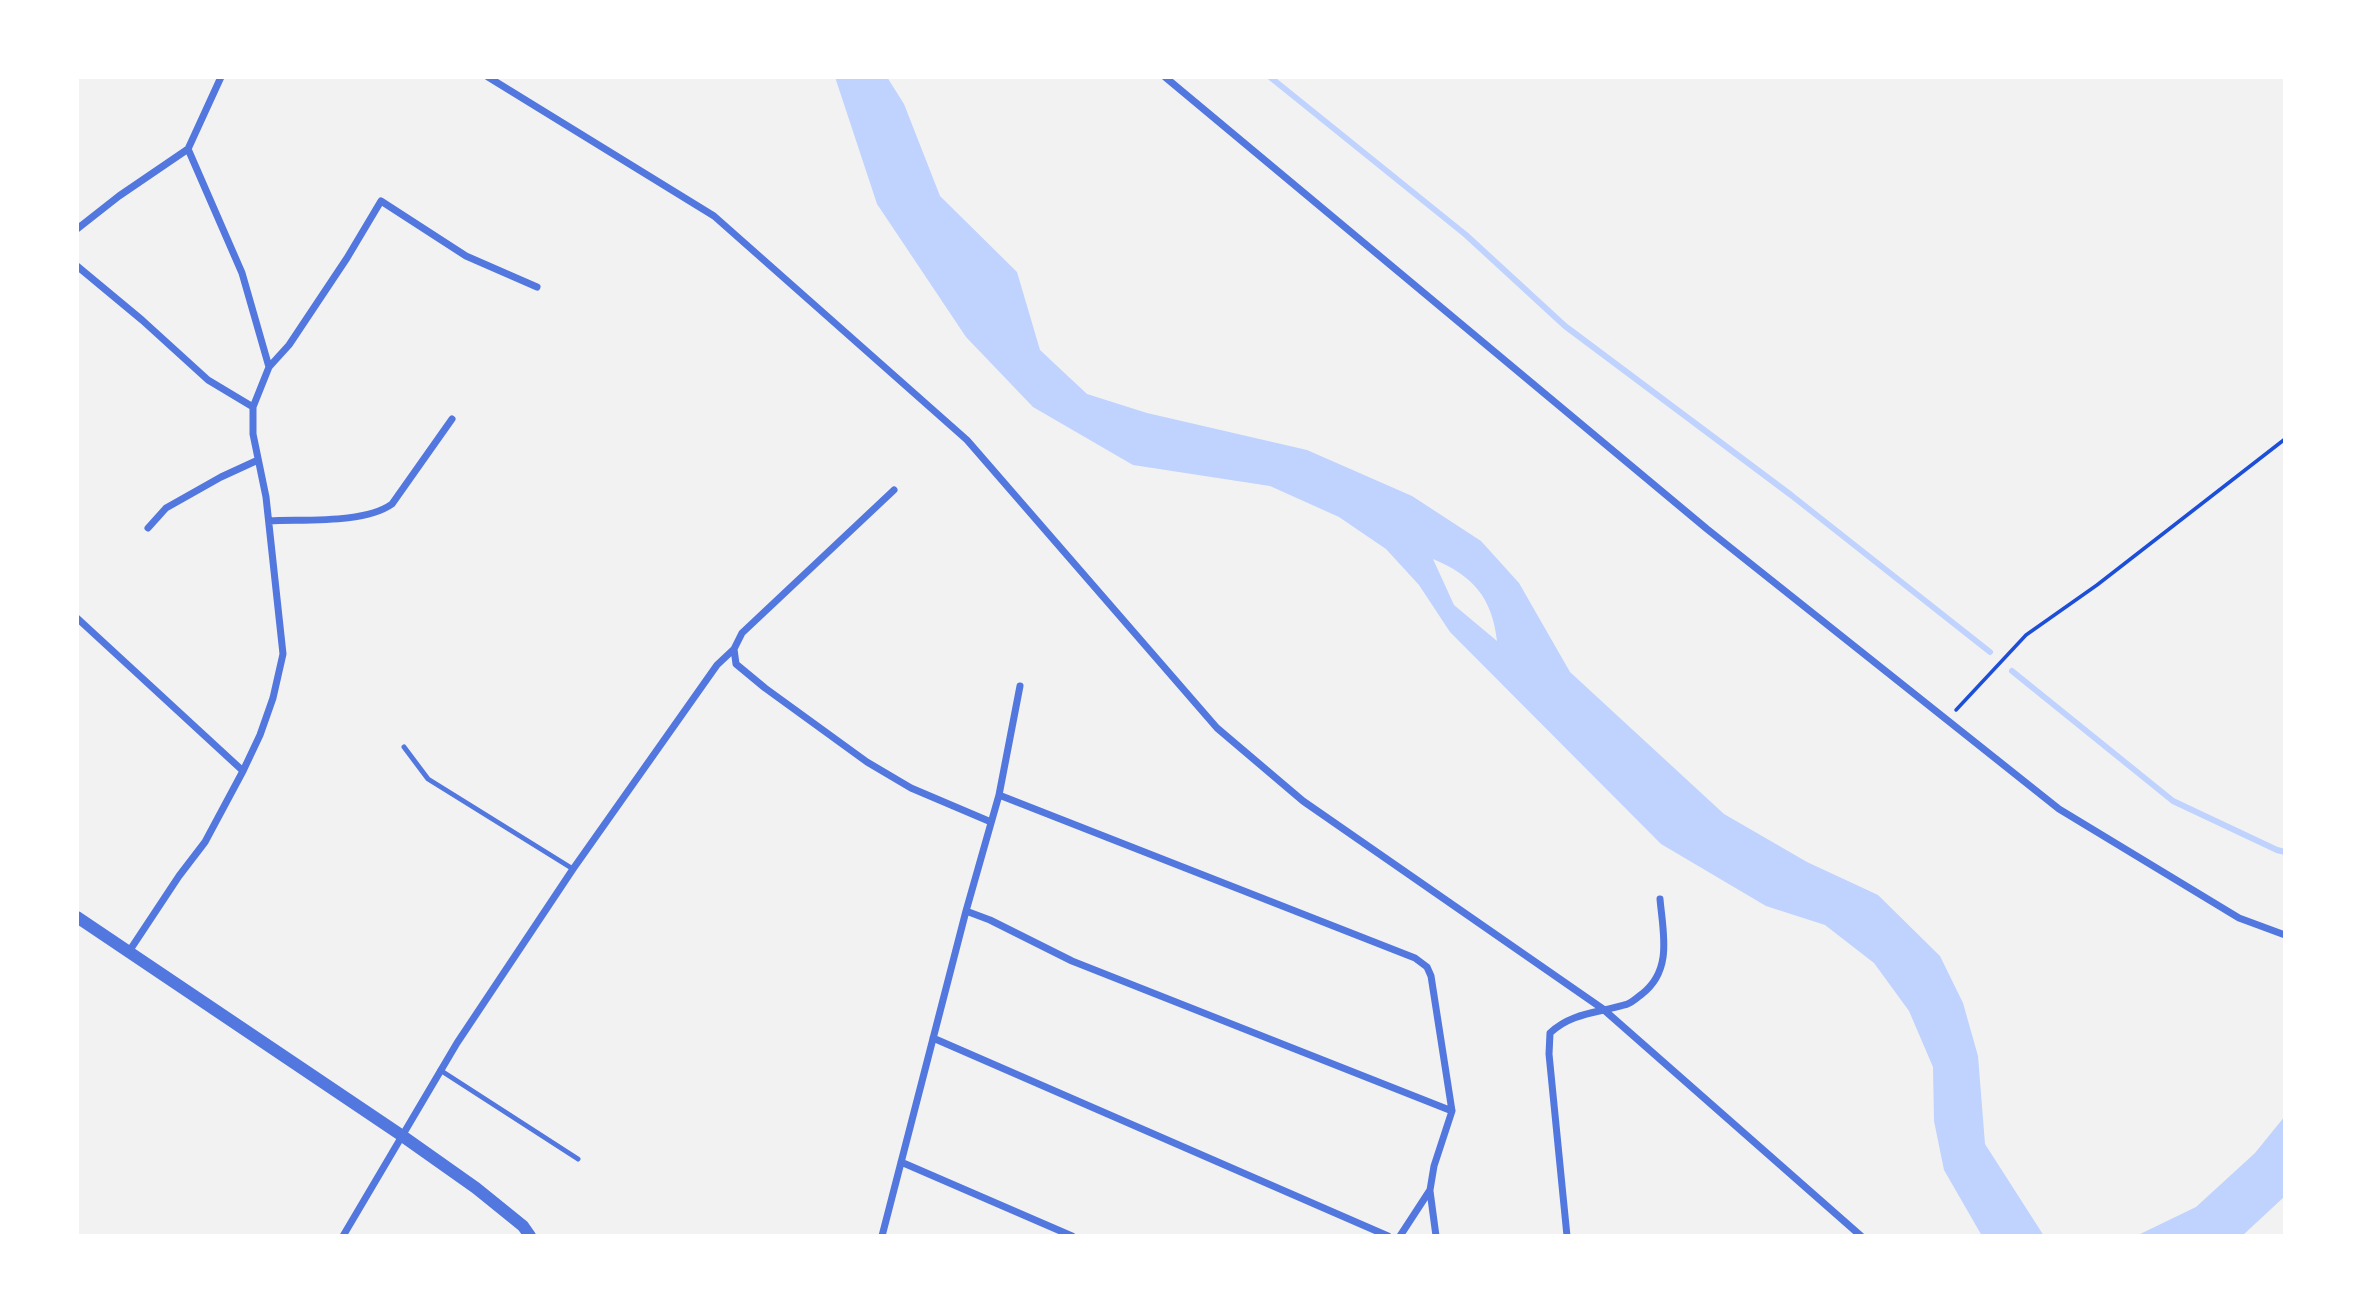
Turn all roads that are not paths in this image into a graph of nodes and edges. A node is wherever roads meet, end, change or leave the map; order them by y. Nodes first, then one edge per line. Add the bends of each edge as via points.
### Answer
1 (220, 77) edge
2 (488, 77) edge
3 (1165, 77) edge
4 (188, 149) junction
5 (77, 229) edge
6 (77, 265) edge
7 (537, 287) dead end
8 (269, 367) junction
9 (253, 407) junction
10 (452, 419) dead end
11 (258, 460) junction
12 (894, 490) dead end
13 (268, 521) junction
14 (148, 528) dead end
15 (77, 618) edge
16 (734, 649) junction
17 (1020, 686) dead end
18 (404, 747) dead end
19 (243, 771) junction
20 (999, 795) junction
21 (991, 822) junction
22 (573, 869) junction
23 (1660, 900) dead end
24 (966, 911) junction
25 (77, 918) edge
26 (2285, 935) edge
27 (128, 954) junction
28 (1604, 1009) junction
29 (933, 1038) junction
30 (440, 1070) junction
31 (1452, 1111) junction
32 (401, 1135) junction
33 (578, 1158) dead end
34 (901, 1162) junction
35 (1430, 1190) junction
36 (343, 1236) edge
37 (530, 1236) edge
38 (882, 1236) edge
39 (1072, 1236) edge
40 (1388, 1236) edge
41 (1399, 1236) edge
42 (1436, 1236) edge
43 (1567, 1236) edge
44 (1861, 1236) edge

1 - 4 street
2 - 28 street via 714,216 967,440 1217,728 1303,801
3 - 26 street via 1696,520 2059,809 2239,918
4 - 5 street
4 - 8 street via 242,273
6 - 9 street via 208,380
7 - 8 street via 466,256 381,201 289,345
8 - 9 street
9 - 11 street
10 - 13 street via 392,504 382,511
11 - 13 street
11 - 14 street via 166,508
12 - 16 street via 742,633
13 - 19 street via 283,654 273,698
15 - 19 street
16 - 21 street via 736,664 867,762 911,788
16 - 22 street via 717,665
17 - 20 street
18 - 22 lane via 428,779
19 - 27 street via 205,842
20 - 21 street
20 - 31 street via 1415,958 1431,976
21 - 24 street
22 - 30 street
23 - 28 street via 1665,950 1659,975 1628,1005
24 - 29 street
24 - 31 street via 1072,961
25 - 27 street
27 - 32 street
28 - 43 street via 1560,1023 1550,1033
28 - 44 street
29 - 34 street
29 - 40 street
30 - 32 street
30 - 33 lane
31 - 35 street
32 - 36 street
32 - 37 street via 476,1188
34 - 38 street
34 - 39 street
35 - 41 street
35 - 42 street

